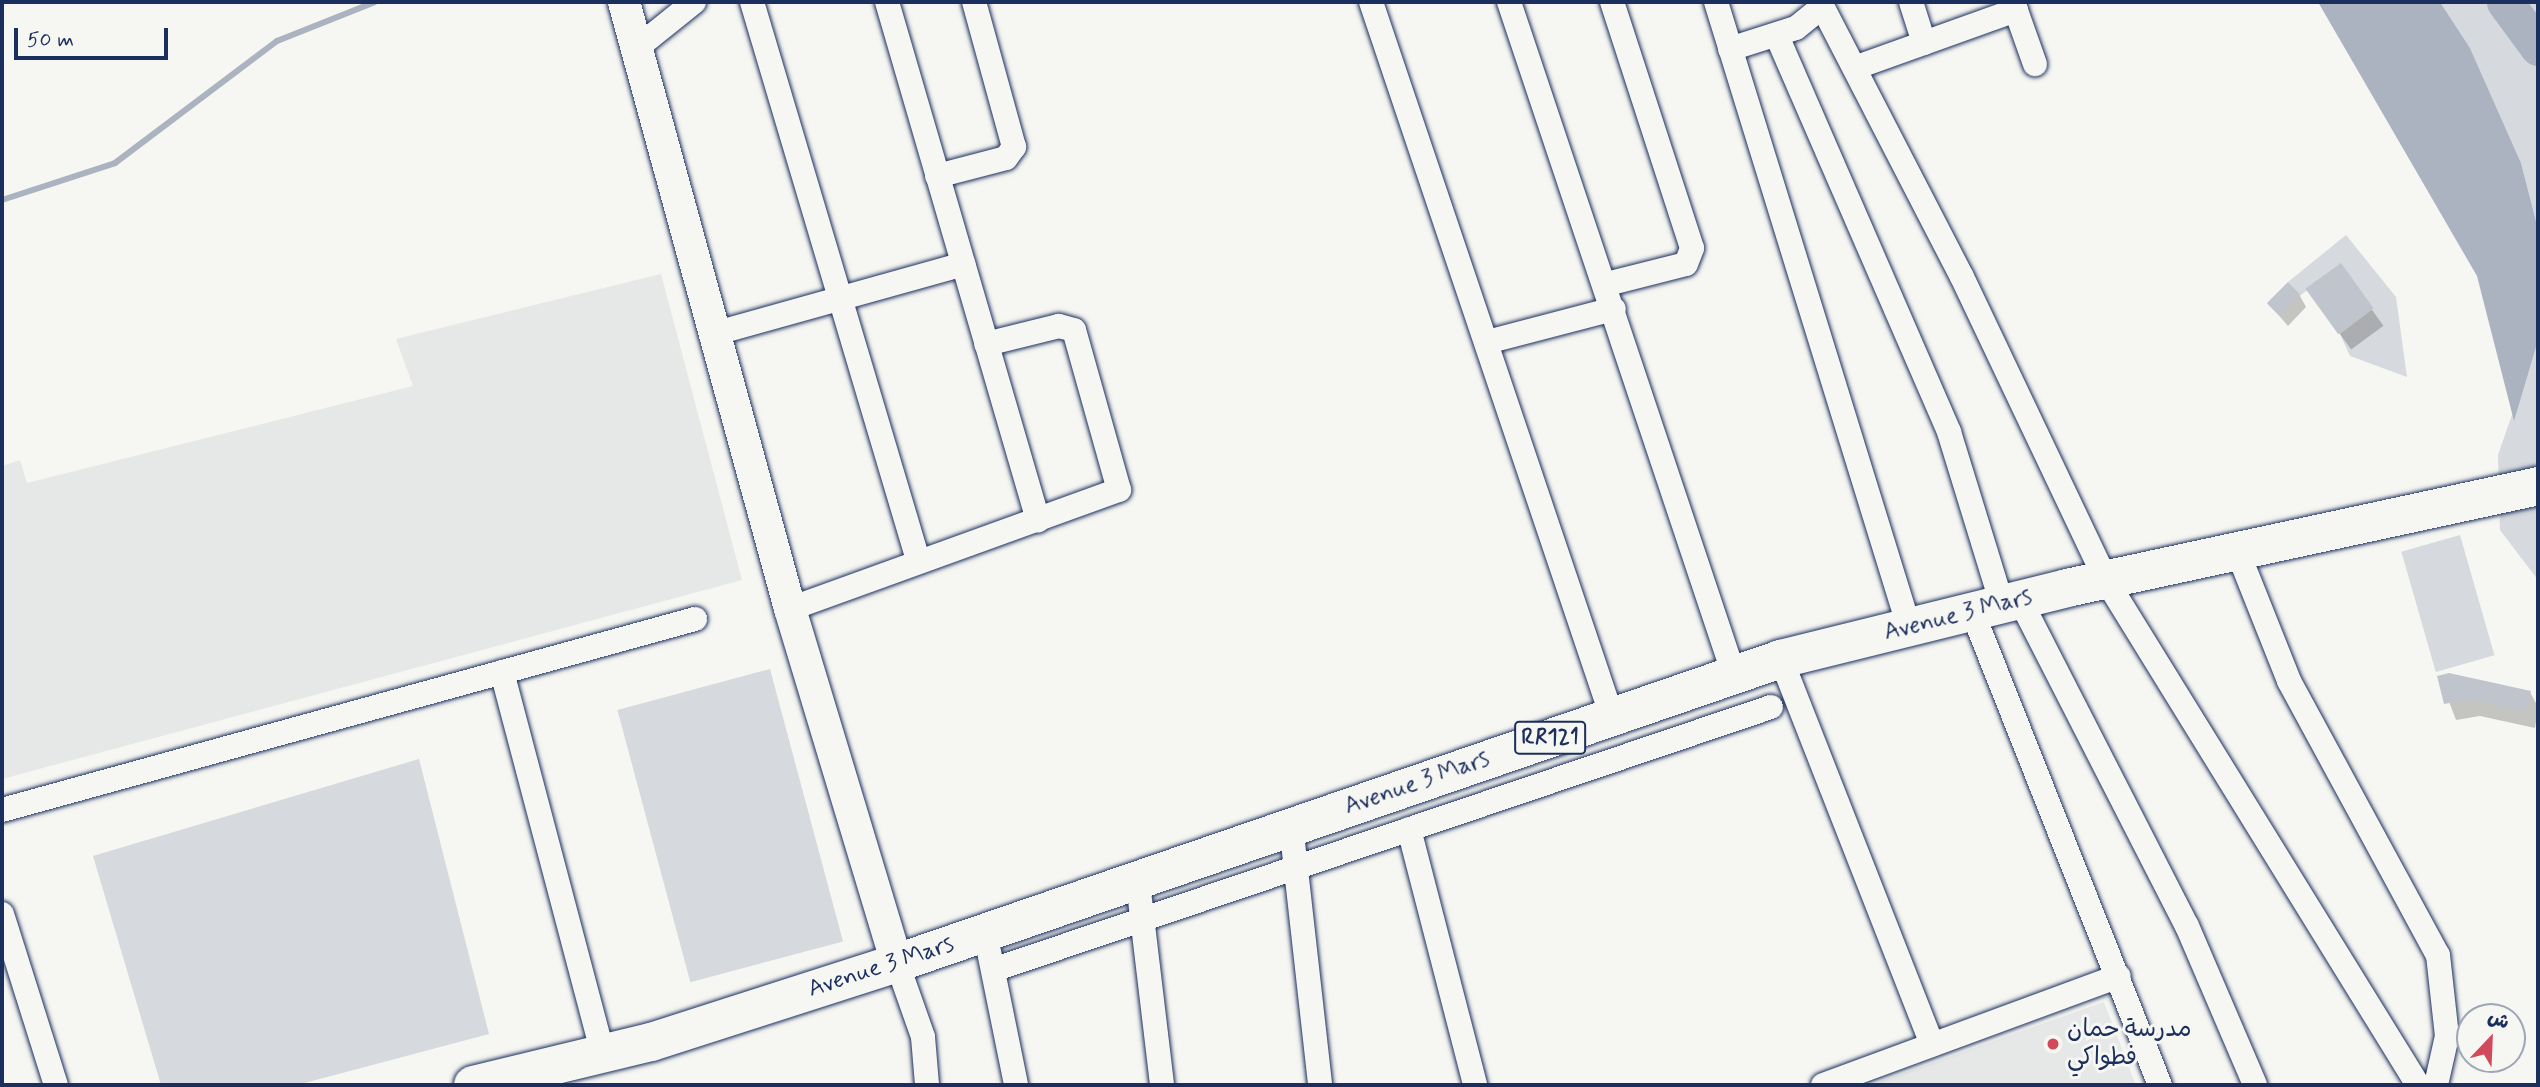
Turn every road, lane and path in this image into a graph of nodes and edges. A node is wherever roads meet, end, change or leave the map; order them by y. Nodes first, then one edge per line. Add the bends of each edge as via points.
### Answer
1 (624, 2) edge
2 (694, 2) edge
3 (752, 2) edge
4 (887, 2) edge
5 (974, 2) edge
6 (1371, 2) edge
7 (1509, 2) edge
8 (1612, 2) edge
9 (1716, 2) edge
10 (1911, 2) edge
11 (1821, 5) edge
12 (2015, 6) edge
13 (1777, 36) junction
14 (1924, 43) junction
15 (638, 47) junction
16 (1730, 50) junction
17 (2035, 64) dead end
18 (1857, 67) junction
19 (937, 176) junction
20 (963, 264) junction
21 (1606, 284) junction
22 (839, 296) junction
23 (1614, 309) junction
24 (713, 334) junction
25 (1487, 342) junction
26 (986, 344) junction
27 (2538, 486) edge
28 (1038, 520) junction
29 (2237, 550) junction
30 (918, 560) junction
31 (2106, 580) junction
32 (1998, 605) junction
33 (790, 609) junction
34 (695, 620) dead end
35 (1909, 626) junction
36 (1781, 659) junction
37 (502, 673) junction
38 (1734, 675) junction
39 (1771, 708) dead end
40 (1612, 717) junction
41 (2, 810) edge
42 (1291, 825) junction
43 (1409, 829) junction
44 (1294, 869) junction
45 (1139, 883) junction
46 (2, 914) edge
47 (1146, 920) junction
48 (985, 932) junction
49 (897, 963) junction
50 (996, 969) junction
51 (2119, 976) junction
52 (1932, 1044) junction
53 (603, 1055) junction
54 (56, 1085) edge
55 (472, 1085) edge
56 (927, 1085) edge
57 (1017, 1085) edge
58 (1162, 1085) edge
59 (1320, 1085) edge
60 (1475, 1085) edge
61 (1823, 1085) edge
62 (2160, 1085) edge
63 (2255, 1085) edge
64 (2418, 1085) edge
65 (2436, 1085) edge

1 - 15 street
2 - 15 street
3 - 22 street
4 - 19 street
5 - 19 street via 1014,148 1006,158
6 - 25 street
7 - 21 street
8 - 21 street via 1692,248 1686,264
9 - 16 street
10 - 14 street
11 - 13 street
11 - 18 street
12 - 14 street
12 - 17 street
13 - 16 street
13 - 32 street via 1949,432
14 - 18 street
15 - 24 street
16 - 35 street
18 - 31 street
19 - 20 street
20 - 22 street
20 - 26 street
21 - 23 street
22 - 24 street
22 - 30 street
23 - 25 street
23 - 38 street
24 - 33 street
25 - 40 street
26 - 28 street
26 - 28 street via 1066,325 1074,330 1086,363 1121,484 1116,494
27 - 29 main road, Avenue 3 Mars / RR121
28 - 30 street
29 - 31 main road, Avenue 3 Mars / RR121
29 - 65 street via 2288,681 2438,955 2447,1036
30 - 33 street
31 - 32 main road, Avenue 3 Mars / RR121
31 - 64 street
32 - 35 main road, Avenue 3 Mars / RR121
32 - 51 street
32 - 63 street via 2187,926
33 - 49 street
34 - 37 street
35 - 36 main road, Avenue 3 Mars / RR121
36 - 38 main road, Avenue 3 Mars / RR121
36 - 52 street
37 - 41 street
37 - 53 street
38 - 40 main road, Avenue 3 Mars / RR121
39 - 43 street
40 - 42 main road, Avenue 3 Mars / RR121
42 - 44 street
42 - 45 main road, Avenue 3 Mars / RR121
43 - 44 street
43 - 60 street
44 - 47 street
44 - 59 street
45 - 47 street
45 - 48 main road, Avenue 3 Mars / RR121
46 - 54 street
47 - 50 street
47 - 58 street
48 - 49 main road, Avenue 3 Mars / RR121
48 - 50 street
49 - 53 main road, Avenue 3 Mars / RR121
49 - 56 street via 923,1037
50 - 57 street
51 - 52 street
51 - 62 street
52 - 61 street
53 - 55 main road, Avenue 3 Mars / RR121

